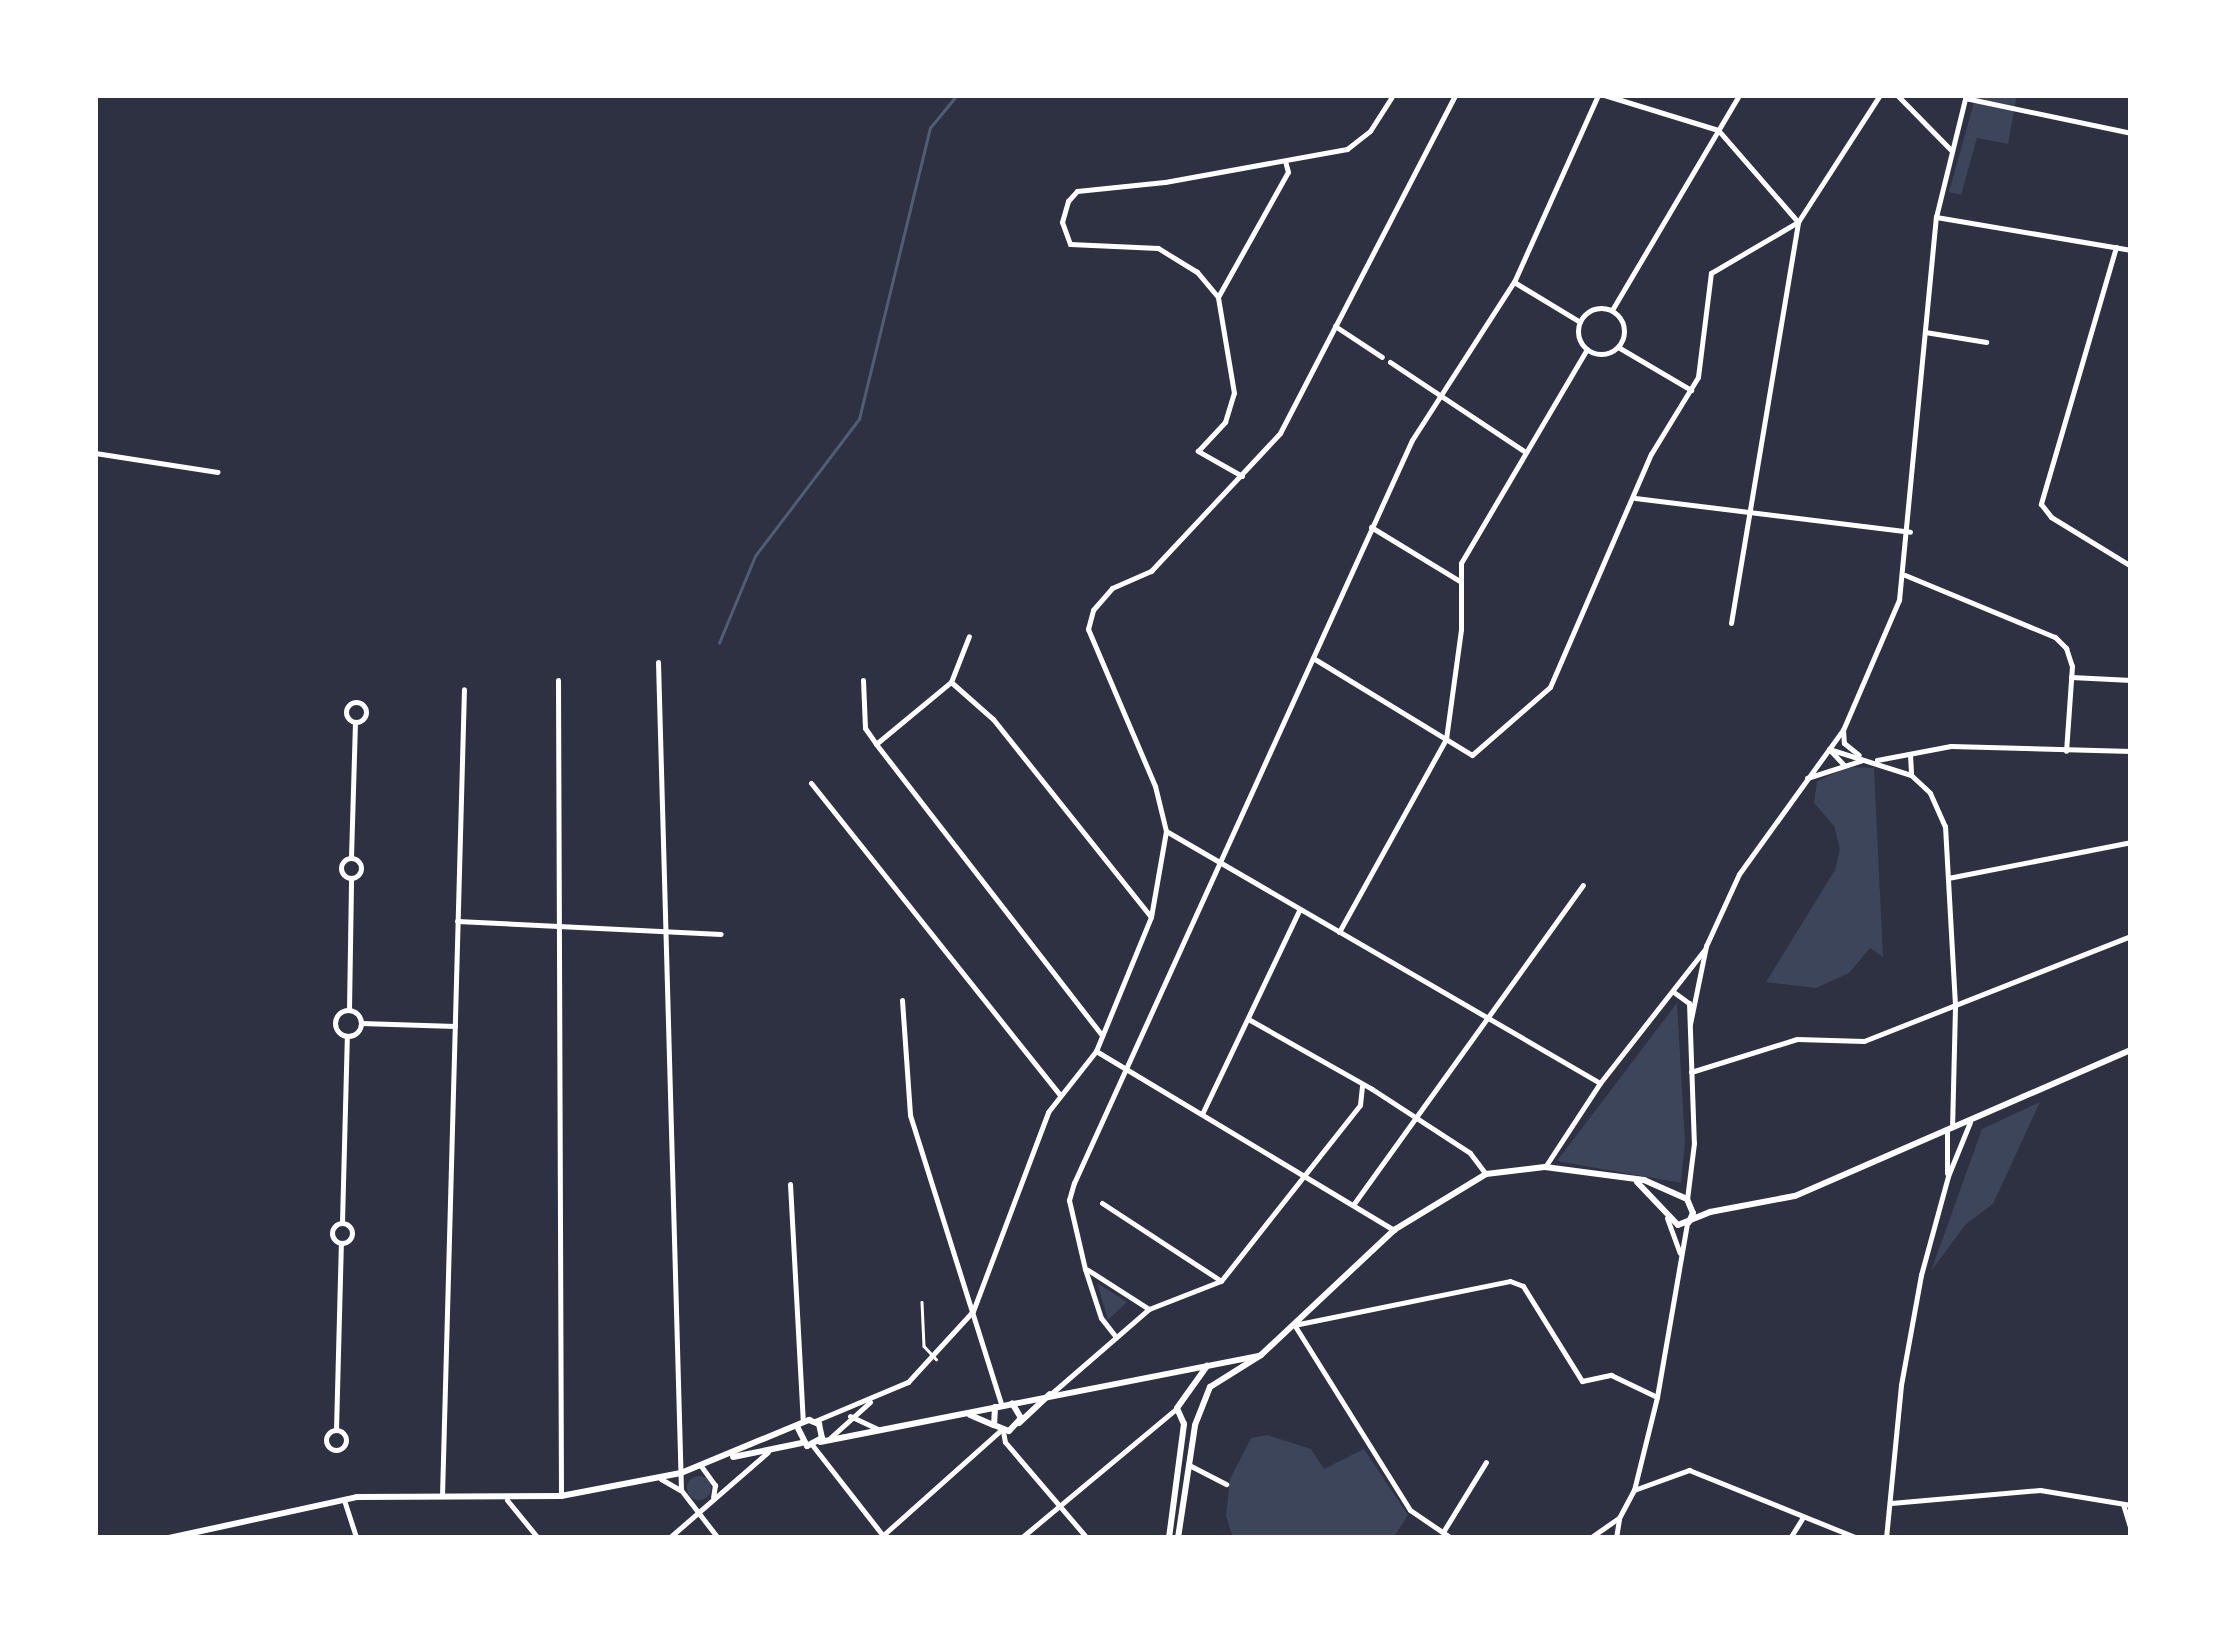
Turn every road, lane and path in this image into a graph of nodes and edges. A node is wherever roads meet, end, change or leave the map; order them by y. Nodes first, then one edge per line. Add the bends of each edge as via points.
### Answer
1 (1393, 95) edge
2 (1455, 95) edge
3 (1601, 95) edge
4 (1739, 95) edge
5 (1880, 95) edge
6 (1897, 95) edge
7 (1966, 96) edge
8 (1718, 130) junction
9 (2131, 134) edge
10 (1951, 150) junction
11 (1285, 161) junction
12 (1936, 217) junction
13 (1798, 222) junction
14 (2116, 247) junction
15 (2131, 250) edge
16 (1514, 282) junction
17 (1218, 297) junction
18 (1612, 310) junction
19 (1580, 322) junction
20 (1335, 326) junction
21 (1926, 332) junction
22 (1986, 342) dead end
23 (1618, 347) junction
24 (1587, 349) junction
25 (1382, 357) dead end
26 (1390, 362) dead end
27 (1691, 390) junction
28 (1440, 393) junction
29 (1524, 451) junction
30 (95, 453) edge
31 (218, 472) dead end
32 (1243, 476) junction
33 (1635, 498) junction
34 (1750, 512) junction
35 (1371, 526) junction
36 (1910, 532) junction
37 (2131, 566) edge
38 (1904, 575) junction
39 (1461, 582) junction
40 (1731, 623) dead end
41 (969, 636) dead end
42 (1313, 658) junction
43 (658, 662) dead end
44 (2071, 676) junction
45 (558, 680) dead end
46 (863, 680) dead end
47 (2131, 680) edge
48 (951, 682) junction
49 (464, 689) dead end
50 (356, 723) junction
51 (1843, 730) junction
52 (1446, 739) junction
53 (876, 744) junction
54 (1830, 749) junction
55 (2066, 751) junction
56 (2131, 751) edge
57 (1910, 753) junction
58 (1870, 760) junction
59 (1844, 764) junction
60 (1911, 776) junction
61 (1806, 779) junction
62 (811, 783) dead end
63 (1166, 831) junction
64 (2131, 842) edge
65 (351, 857) junction
66 (1221, 864) junction
67 (351, 878) junction
68 (1948, 878) junction
69 (1583, 885) dead end
70 (1299, 911) junction
71 (1150, 917) junction
72 (456, 921) junction
73 (560, 925) junction
74 (666, 930) junction
75 (1340, 932) junction
76 (721, 934) dead end
77 (2131, 936) edge
78 (1706, 946) junction
79 (1670, 995) junction
80 (902, 1000) dead end
81 (1955, 1006) junction
82 (348, 1010) junction
83 (1488, 1019) junction
84 (1250, 1020) junction
85 (362, 1023) junction
86 (1690, 1024) junction
87 (455, 1026) junction
88 (1102, 1035) junction
89 (347, 1037) junction
90 (2131, 1050) edge
91 (1096, 1051) junction
92 (1126, 1070) junction
93 (1691, 1072) junction
94 (1600, 1083) junction
95 (1362, 1086) junction
96 (1060, 1095) junction
97 (1202, 1114) junction
98 (1972, 1118) junction
99 (1417, 1119) junction
100 (1950, 1128) junction
101 (1545, 1167) junction
102 (1304, 1174) junction
103 (1486, 1174) junction
104 (1948, 1176) junction
105 (1636, 1181) junction
106 (790, 1184) dead end
107 (1687, 1199) junction
108 (1102, 1203) dead end
109 (1353, 1204) junction
110 (1662, 1207) junction
111 (1710, 1212) junction
112 (1667, 1218) junction
113 (342, 1222) junction
114 (1688, 1222) junction
115 (1394, 1230) junction
116 (341, 1244) junction
117 (1682, 1256) junction
118 (1086, 1269) junction
119 (1222, 1281) junction
120 (922, 1302) dead end
121 (1149, 1308) junction
122 (973, 1311) junction
123 (1294, 1325) junction
124 (1116, 1337) junction
125 (1262, 1355) junction
126 (936, 1358) junction
127 (1209, 1365) junction
128 (1183, 1371) junction
129 (1201, 1378) junction
130 (1222, 1381) junction
131 (1210, 1387) junction
132 (1052, 1393) junction
133 (1657, 1397) junction
134 (877, 1398) junction
135 (1186, 1399) junction
136 (1002, 1404) junction
137 (1177, 1408) junction
138 (1203, 1408) junction
139 (840, 1410) junction
140 (964, 1413) junction
141 (850, 1416) junction
142 (815, 1421) junction
143 (1018, 1424) junction
144 (1184, 1424) junction
145 (1195, 1424) junction
146 (800, 1425) junction
147 (1000, 1428) junction
148 (336, 1430) junction
149 (883, 1430) junction
150 (802, 1443) junction
151 (820, 1443) junction
152 (768, 1452) junction
153 (722, 1459) junction
154 (1486, 1462) dead end
155 (1189, 1465) junction
156 (701, 1466) junction
157 (681, 1473) junction
158 (661, 1478) junction
159 (1226, 1484) dead end
160 (680, 1490) junction
161 (1634, 1490) junction
162 (561, 1496) junction
163 (442, 1499) junction
164 (344, 1500) junction
165 (506, 1500) junction
166 (712, 1500) junction
167 (1890, 1503) junction
168 (2127, 1504) edge
169 (1059, 1506) junction
170 (697, 1514) junction
171 (1803, 1516) junction
172 (1619, 1518) junction
173 (2131, 1531) edge
174 (1443, 1532) junction
175 (883, 1537) edge
176 (169, 1538) edge
177 (356, 1538) edge
178 (538, 1538) edge
179 (669, 1538) edge
180 (718, 1538) edge
181 (1022, 1538) edge
182 (1087, 1538) edge
183 (1169, 1538) edge
184 (1178, 1538) edge
185 (1451, 1538) edge
186 (1590, 1538) edge
187 (1616, 1538) edge
188 (1790, 1538) edge
189 (1856, 1538) edge
190 (1886, 1538) edge

1 - 11 street via 1360,142
2 - 20 street
3 - 8 street
3 - 16 street
4 - 8 street
5 - 13 street
6 - 10 street
7 - 9 street
7 - 10 street
8 - 13 street
8 - 18 street
10 - 12 street
11 - 17 street via 1288,172
11 - 17 street via 1077,190 1068,201 1062,222 1070,244 1158,248 1197,272
12 - 14 street
12 - 21 street
13 - 27 street via 1711,273
13 - 34 street
14 - 15 street
14 - 37 street via 2041,504 2051,517
16 - 19 street
16 - 28 street
17 - 32 street via 1234,393 1224,422 1198,451
18 - 19 street via 1594,309
18 - 23 street via 1624,327
19 - 24 street
20 - 25 street
20 - 32 street via 1280,433
21 - 22 street
21 - 36 street
23 - 24 street via 1604,354
23 - 27 street
24 - 29 street
26 - 28 street
27 - 33 street via 1650,454
28 - 29 street
28 - 35 street
29 - 39 street via 1466,552
30 - 31 street
32 - 63 street via 1151,571 1112,588 1093,610 1088,630 1155,786
33 - 34 street
33 - 52 street via 1550,687 1472,755
34 - 36 street
34 - 40 street
35 - 39 street
35 - 42 street
36 - 38 street
38 - 44 street via 2055,638 2066,648
38 - 51 street via 1883,645
39 - 52 street
41 - 48 street
42 - 52 street
42 - 66 street
43 - 74 street
44 - 47 street
44 - 55 street
45 - 73 street
46 - 53 street via 865,728
48 - 53 street
48 - 71 street via 993,719
49 - 72 street
50 - 50 street via 366,713 356,702 345,712
50 - 65 street
51 - 54 street
51 - 58 street via 1844,743
52 - 75 street
53 - 88 street
54 - 58 street
54 - 59 street
54 - 61 street
55 - 56 street
55 - 57 street via 1951,746
57 - 58 street
57 - 60 street
58 - 59 street
58 - 60 street
59 - 61 street
60 - 68 street via 1940,809
61 - 78 street via 1739,874
62 - 96 street
63 - 66 street
63 - 71 street
64 - 68 street
65 - 67 street via 362,868
65 - 67 street via 340,868
66 - 70 street
66 - 92 street
67 - 82 street
68 - 81 street
69 - 83 street
70 - 75 street
70 - 84 street
71 - 88 street
72 - 73 street
72 - 87 street
73 - 74 street
73 - 162 street
74 - 76 street
74 - 157 street
75 - 83 street
77 - 81 street
78 - 79 street
78 - 86 street
79 - 86 street via 1687,998
79 - 94 street
80 - 122 street via 910,1116
81 - 93 street via 1864,1041 1796,1039
81 - 100 street
82 - 85 street
82 - 89 street via 334,1021
83 - 94 street
83 - 99 street
84 - 95 street
84 - 97 street
85 - 87 street
85 - 89 street
86 - 93 street
87 - 163 street
88 - 91 street
89 - 113 street
90 - 98 street
91 - 92 street
91 - 96 street
92 - 97 street
92 - 118 street via 1070,1200
93 - 107 street via 1694,1143
94 - 101 street
95 - 99 street
95 - 102 street via 1360,1105
96 - 122 street
97 - 102 street
98 - 100 street
98 - 104 street
99 - 103 street via 1470,1153
99 - 109 street
100 - 104 street
100 - 111 street via 1795,1196
101 - 103 street
101 - 105 street
102 - 109 street
102 - 119 street
103 - 115 street
104 - 167 street via 1907,1346
105 - 107 street
105 - 110 street
106 - 146 street
107 - 110 street via 1667,1197
107 - 111 street
107 - 114 street
108 - 119 street
109 - 115 street
110 - 112 street
111 - 114 street
112 - 114 street
112 - 117 street
113 - 116 street via 331,1233
113 - 116 street via 352,1233
114 - 117 street
115 - 123 street
116 - 148 street
117 - 133 street
118 - 121 street
118 - 124 street via 1102,1318
119 - 121 street
120 - 126 lane via 924,1346
121 - 124 street
122 - 126 street
122 - 136 street
123 - 125 street
123 - 133 street via 1510,1281 1523,1286 1582,1380 1611,1376
123 - 174 street via 1410,1510
124 - 132 street
125 - 127 street
125 - 130 street
126 - 134 street
127 - 128 street
127 - 129 street
127 - 130 street via 1221,1370
128 - 129 street
128 - 132 street
129 - 131 street
129 - 135 street
130 - 131 street
131 - 138 street
132 - 136 street
132 - 143 street
133 - 161 street
134 - 139 street
134 - 141 street
135 - 137 street
135 - 138 street
136 - 140 street
136 - 143 street via 1020,1412
136 - 147 street
137 - 144 street
137 - 169 street
138 - 145 street
139 - 141 street
139 - 142 street
140 - 147 street
140 - 149 street
141 - 149 street
141 - 151 street
142 - 146 street
142 - 151 street via 823,1433
143 - 147 street
144 - 145 street
144 - 183 street
145 - 155 street
146 - 150 street
146 - 153 street
147 - 169 street
147 - 175 street
148 - 148 street via 325,1440 335,1451 346,1440
149 - 151 street
150 - 151 street
150 - 152 street
151 - 175 street
152 - 153 street
152 - 166 street
153 - 156 street
154 - 174 street
155 - 159 street
155 - 184 street
156 - 157 street
156 - 166 street via 715,1485
157 - 158 street
157 - 160 street
158 - 160 street
158 - 162 street
160 - 170 street
161 - 171 street via 1689,1470
161 - 172 street
162 - 165 street
163 - 164 street
163 - 165 street
164 - 176 street
164 - 177 street
165 - 178 street
166 - 170 street
167 - 168 street via 2040,1490
167 - 190 street
168 - 173 street
169 - 181 street
169 - 182 street
170 - 179 street
170 - 180 street
171 - 188 street
171 - 189 street
172 - 186 street
172 - 187 street
174 - 185 street

